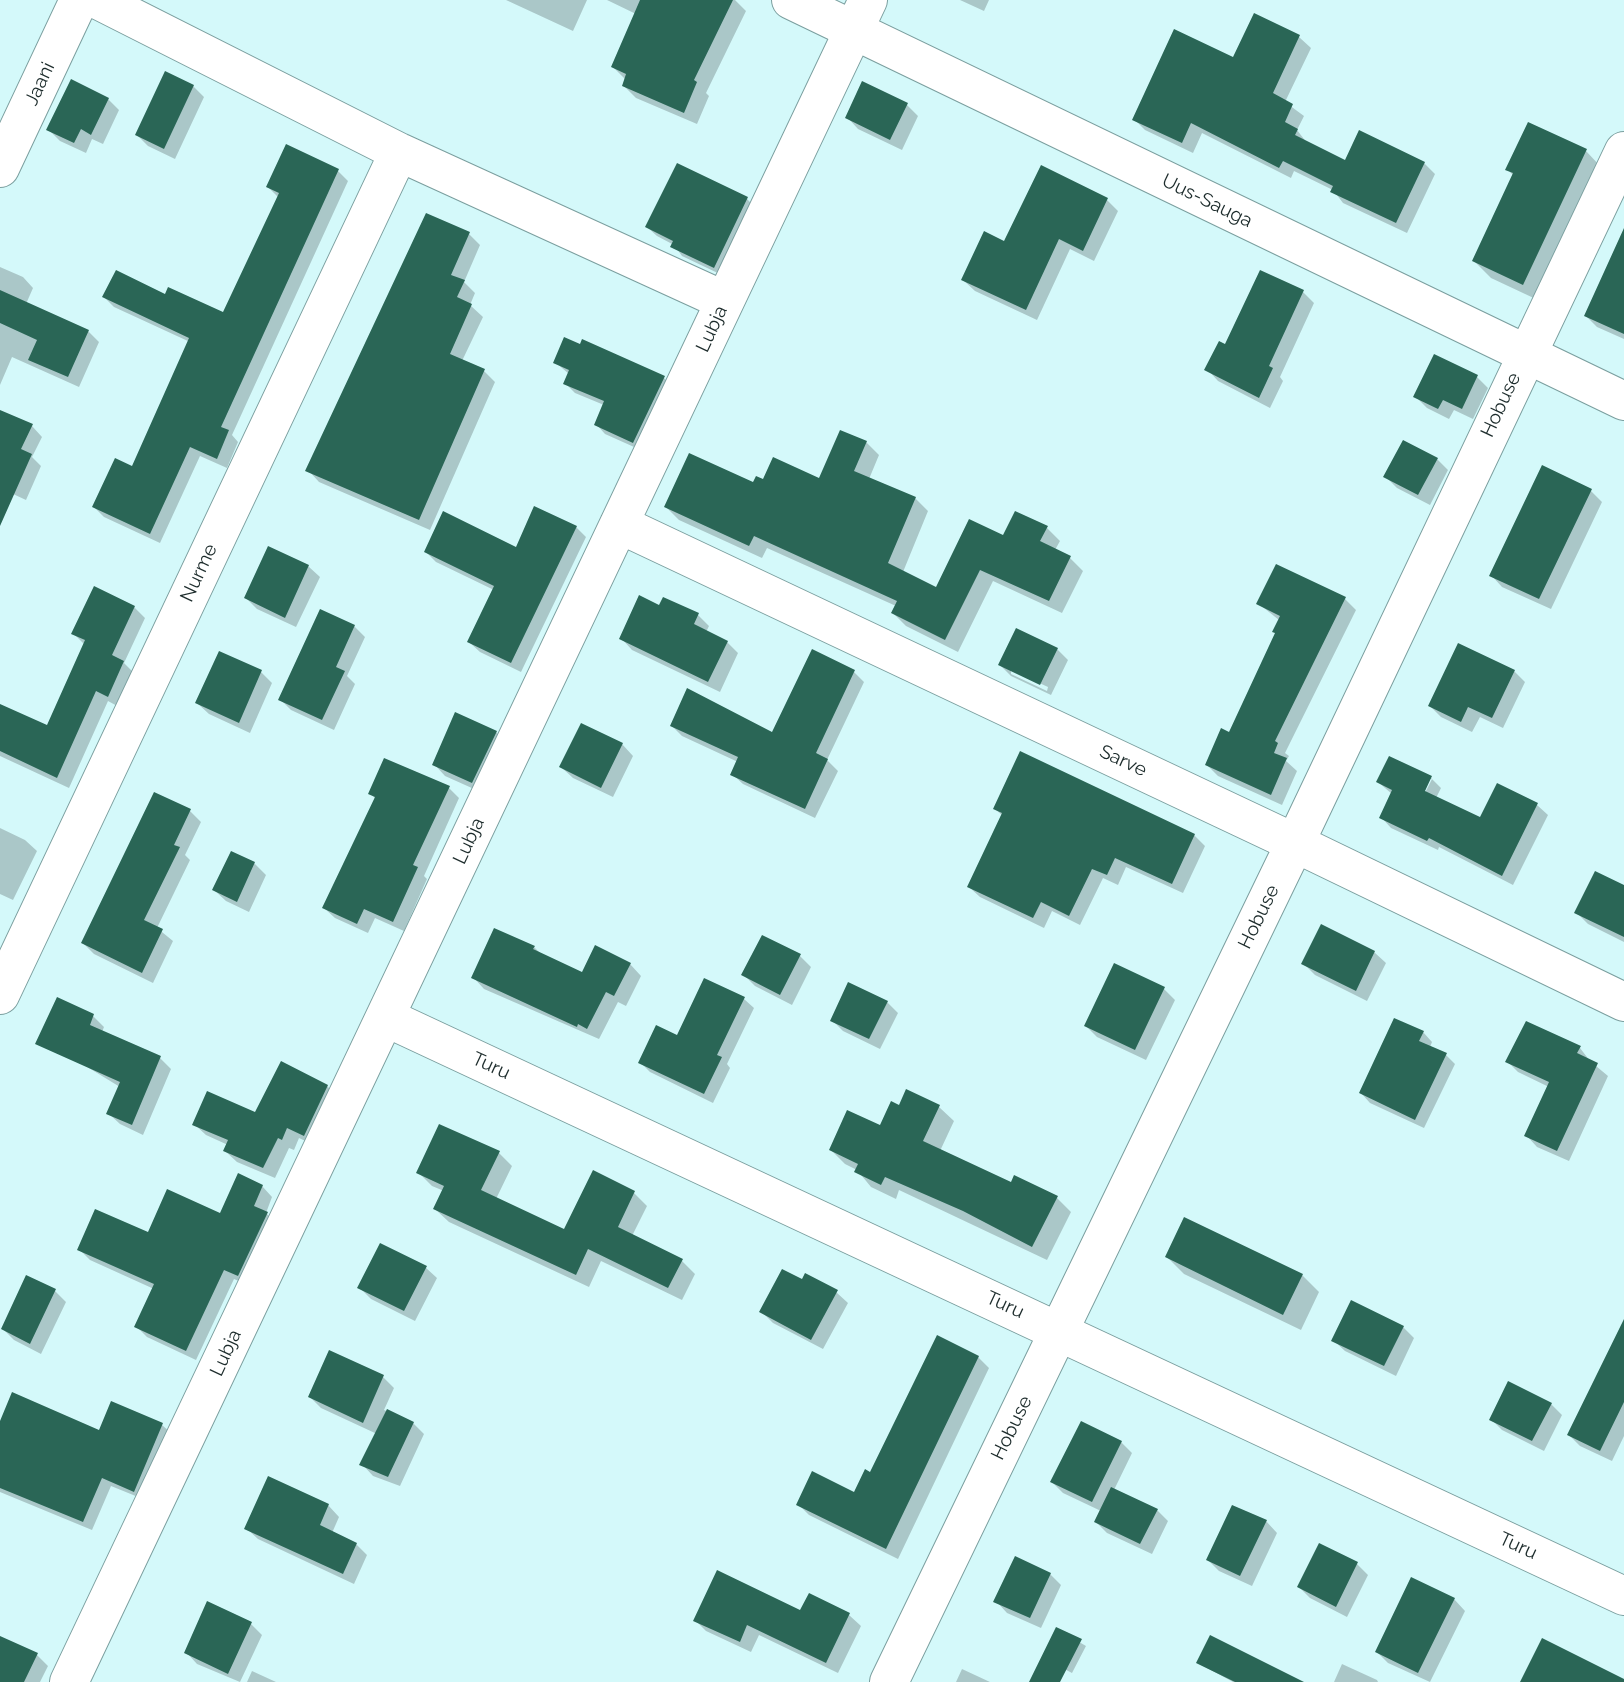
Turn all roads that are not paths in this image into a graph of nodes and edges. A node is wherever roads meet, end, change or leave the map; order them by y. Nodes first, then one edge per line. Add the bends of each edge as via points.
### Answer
1 (79, 0) edge
2 (98, 0) edge
3 (791, 0) edge
4 (861, 15) edge
5 (1624, 150) edge
6 (399, 152) junction
7 (0, 169) edge
8 (725, 302) junction
9 (1525, 354) junction
10 (1624, 401) edge
11 (620, 524) junction
12 (1295, 843) junction
13 (0, 995) edge
14 (1624, 1002) edge
15 (385, 1017) junction
16 (1059, 1330) junction
17 (1624, 1596) edge
18 (69, 1682) edge
19 (889, 1682) edge

1 - 7 street, Jaani
2 - 6 street
3 - 4 street, Uus-Sauga
4 - 8 street, Lubja
4 - 9 street, Uus-Sauga
5 - 9 street, Hobuse
6 - 8 street
6 - 13 street, Nurme
8 - 11 street, Lubja
9 - 10 street, Uus-Sauga
9 - 12 street, Hobuse
11 - 12 street, Sarve
11 - 15 street, Lubja
12 - 14 street, Sarve
12 - 16 street, Hobuse
15 - 16 street, Turu
15 - 18 street, Lubja
16 - 17 street, Turu
16 - 19 street, Hobuse

